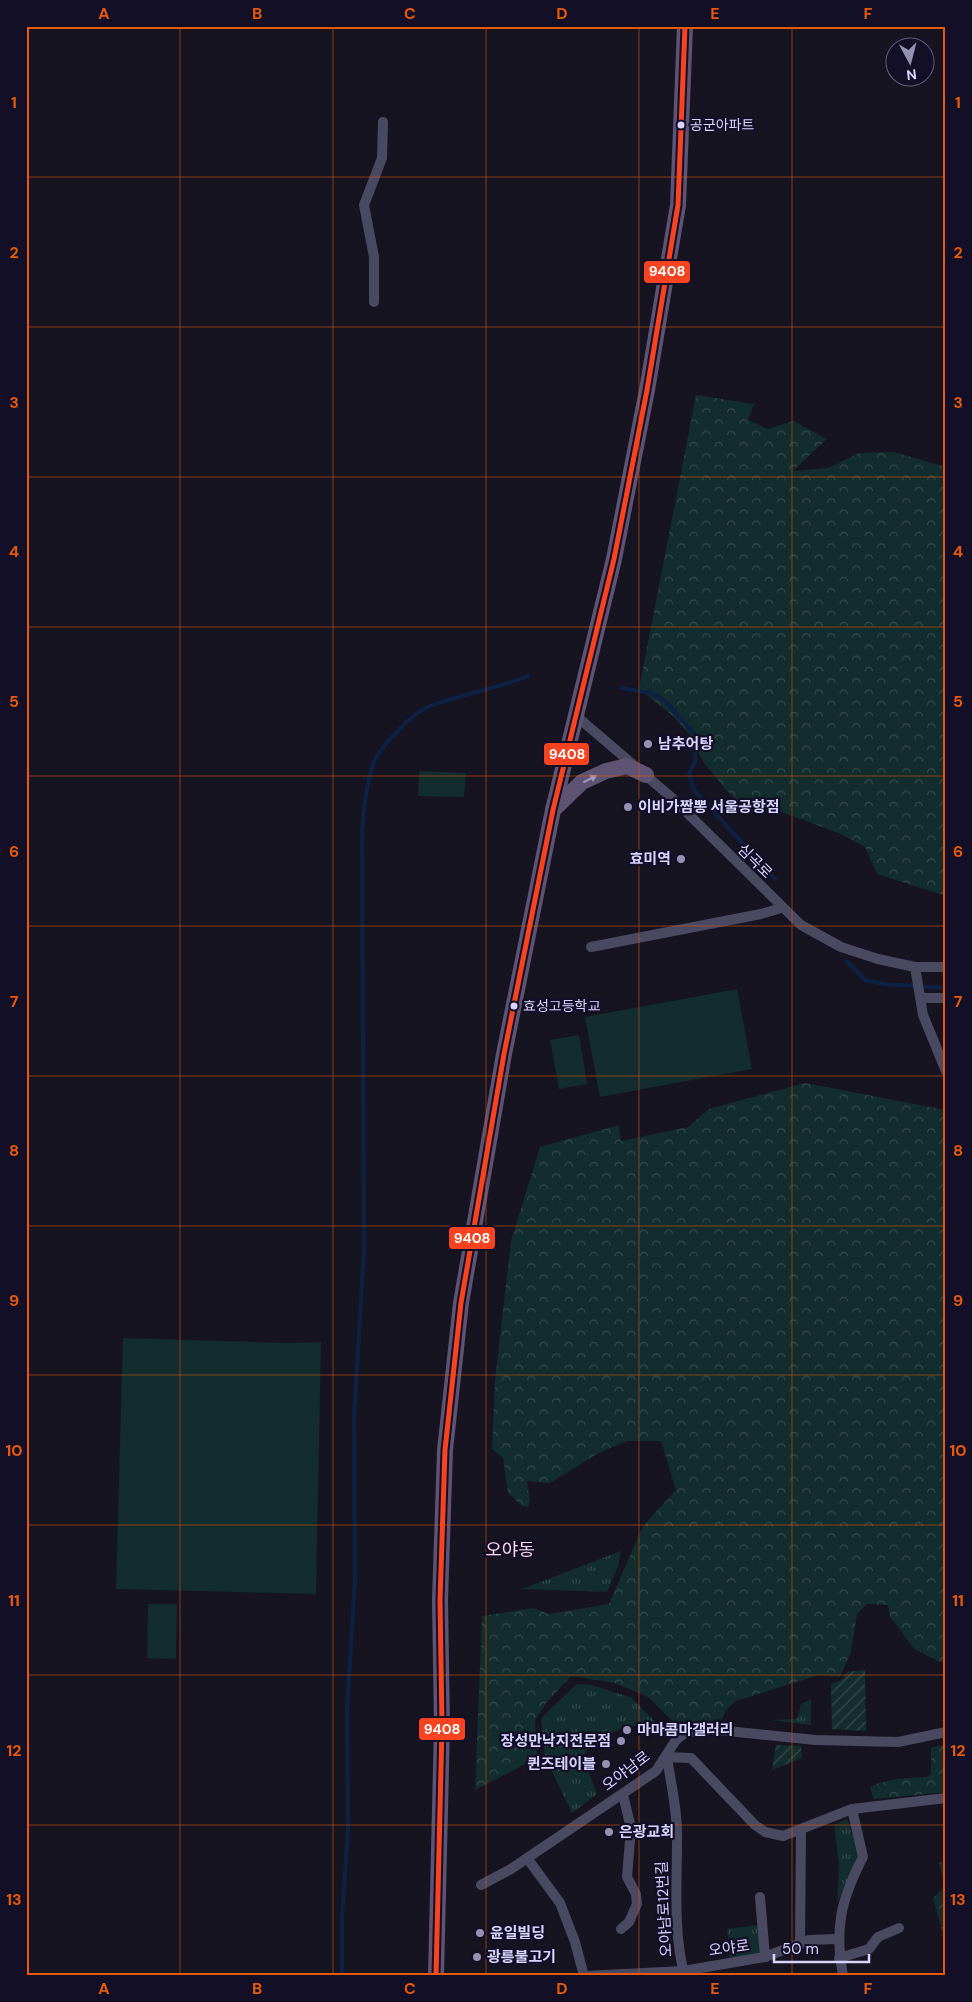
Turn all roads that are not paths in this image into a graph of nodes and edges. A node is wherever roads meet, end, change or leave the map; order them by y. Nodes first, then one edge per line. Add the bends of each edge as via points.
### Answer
1 (684, 26) edge
2 (383, 122) dead end
3 (374, 302) dead end
4 (575, 715) junction
5 (646, 775) junction
6 (553, 810) junction
7 (781, 908) junction
8 (591, 947) dead end
9 (946, 967) edge
10 (915, 971) junction
11 (920, 995) junction
12 (946, 998) edge
13 (946, 1071) edge
14 (946, 1732) edge
15 (667, 1757) junction
16 (622, 1795) junction
17 (946, 1798) edge
18 (852, 1809) junction
19 (801, 1830) junction
20 (527, 1858) junction
21 (481, 1886) dead end
22 (760, 1897) dead end
23 (898, 1928) dead end
24 (621, 1929) dead end
25 (837, 1939) junction
26 (800, 1944) junction
27 (765, 1957) junction
28 (839, 1958) junction
29 (684, 1973) edge
30 (436, 1976) edge
31 (585, 1976) edge
32 (843, 1976) edge

1 - 4 main road via 678,205 614,559
2 - 3 street via 382,158 364,205 374,257
4 - 5 street, 심곡로
4 - 6 main road
6 -> 5 main road via 582,782 606,771 627,766
5 - 7 street, 심곡로
6 - 30 main road via 504,1054 461,1303 445,1450
7 - 8 street
7 - 10 street, 심곡로 via 801,925 841,947
9 - 10 street, 심곡로
10 - 11 street
11 - 12 street
11 - 13 street via 923,1015
14 - 15 street, 오야남로 via 898,1742 860,1742 708,1729 685,1733 676,1740
15 - 16 street, 오야남로 via 656,1771
15 - 19 street via 691,1758 742,1814 765,1832 783,1836
15 - 29 street, 오야남로12번길 via 676,1819
16 - 20 street, 오야남로
16 - 24 street via 631,1828 627,1877 636,1894 637,1904 629,1922
17 - 18 street
18 - 19 street
18 - 25 street via 863,1857 843,1906
19 - 26 street
20 - 21 street, 오야남로
20 - 31 street via 560,1903 576,1942
22 - 27 street
23 - 28 street via 878,1937 869,1949
25 - 26 street, 오야로 via 809,1940
25 - 28 street
26 - 27 street, 오야로
27 - 29 street, 오야로
28 - 32 street
29 - 31 street, 오야남로12번길

